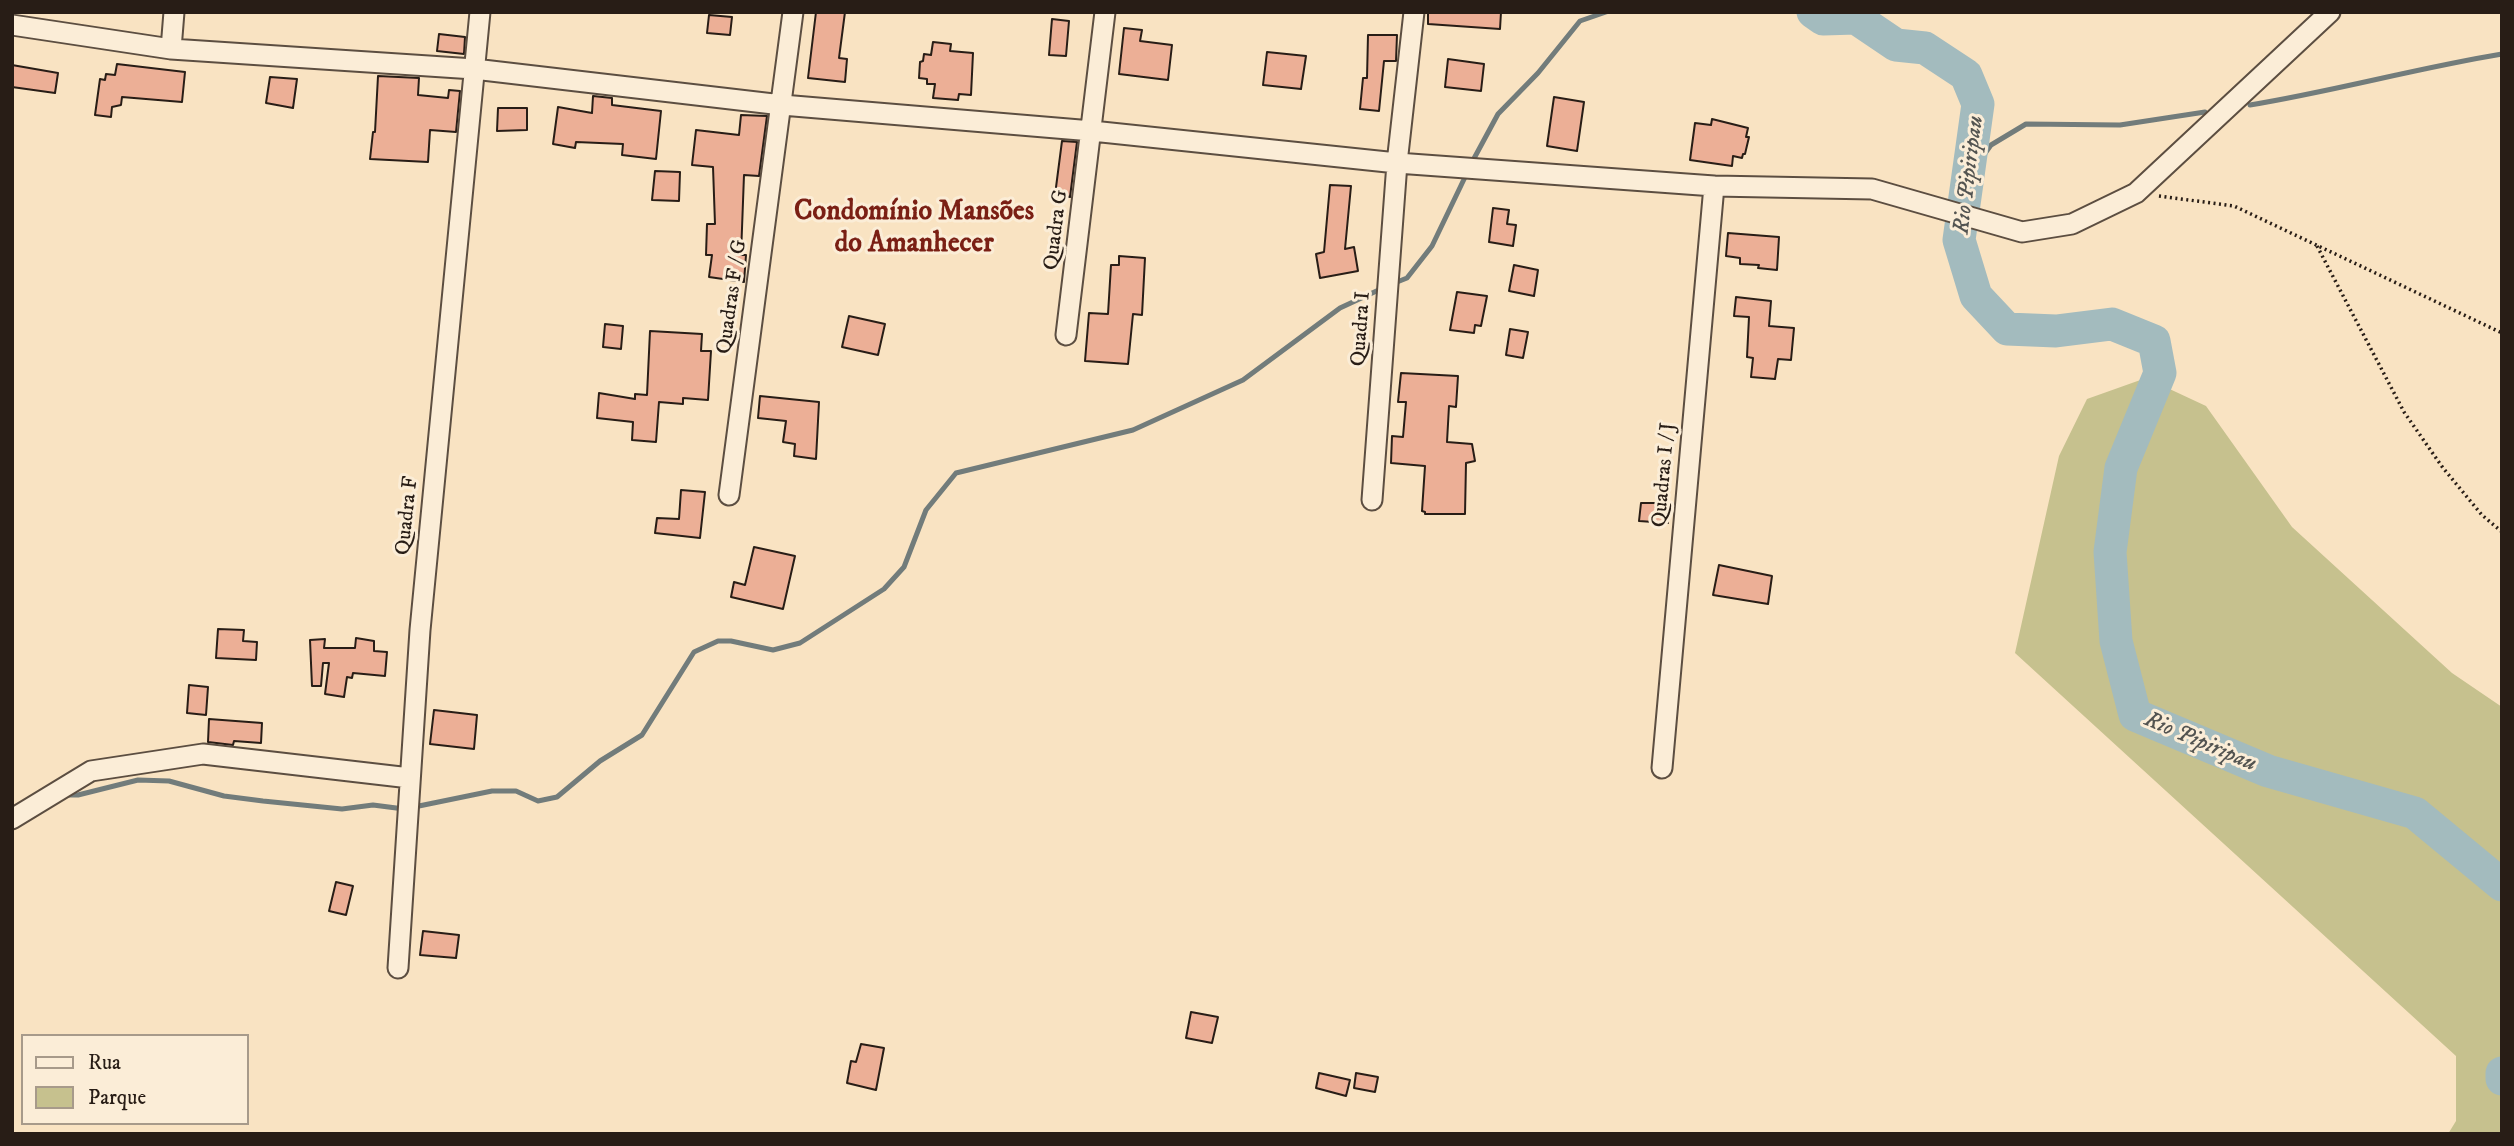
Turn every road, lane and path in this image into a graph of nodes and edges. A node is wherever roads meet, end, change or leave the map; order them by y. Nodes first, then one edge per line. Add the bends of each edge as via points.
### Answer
1 (174, 12) edge
2 (480, 12) edge
3 (793, 12) edge
4 (1105, 12) edge
5 (1414, 12) edge
6 (2330, 12) edge
7 (12, 25) edge
8 (171, 49) junction
9 (474, 69) junction
10 (782, 105) junction
11 (1092, 131) junction
12 (1397, 163) junction
13 (1714, 186) junction
14 (2136, 193) junction
15 (2316, 244) junction
16 (2502, 333) edge
17 (1066, 335) dead end
18 (729, 495) dead end
19 (1372, 499) dead end
20 (2502, 532) edge
21 (1662, 768) dead end
22 (410, 778) junction
23 (12, 818) edge
24 (398, 968) dead end

1 - 8 street
2 - 9 street, Quadra F
3 - 10 street, Quadras F / G
4 - 11 street, Quadra G
5 - 12 street, Quadra I
6 - 14 street
7 - 8 street
8 - 9 street
9 - 10 street
9 - 22 street, Quadra F via 421,616
10 - 11 street
10 - 18 street, Quadras F / G
11 - 12 street
11 - 17 street, Quadra G
12 - 13 street
12 - 19 street, Quadra I
13 - 14 street via 1872,189 2022,232 2072,224
13 - 21 street, Quadras I / J
14 - 15 path via 2234,206
15 - 16 path
15 - 20 path via 2404,412 2443,468
22 - 23 street via 203,754 92,771
22 - 24 street, Quadra F

